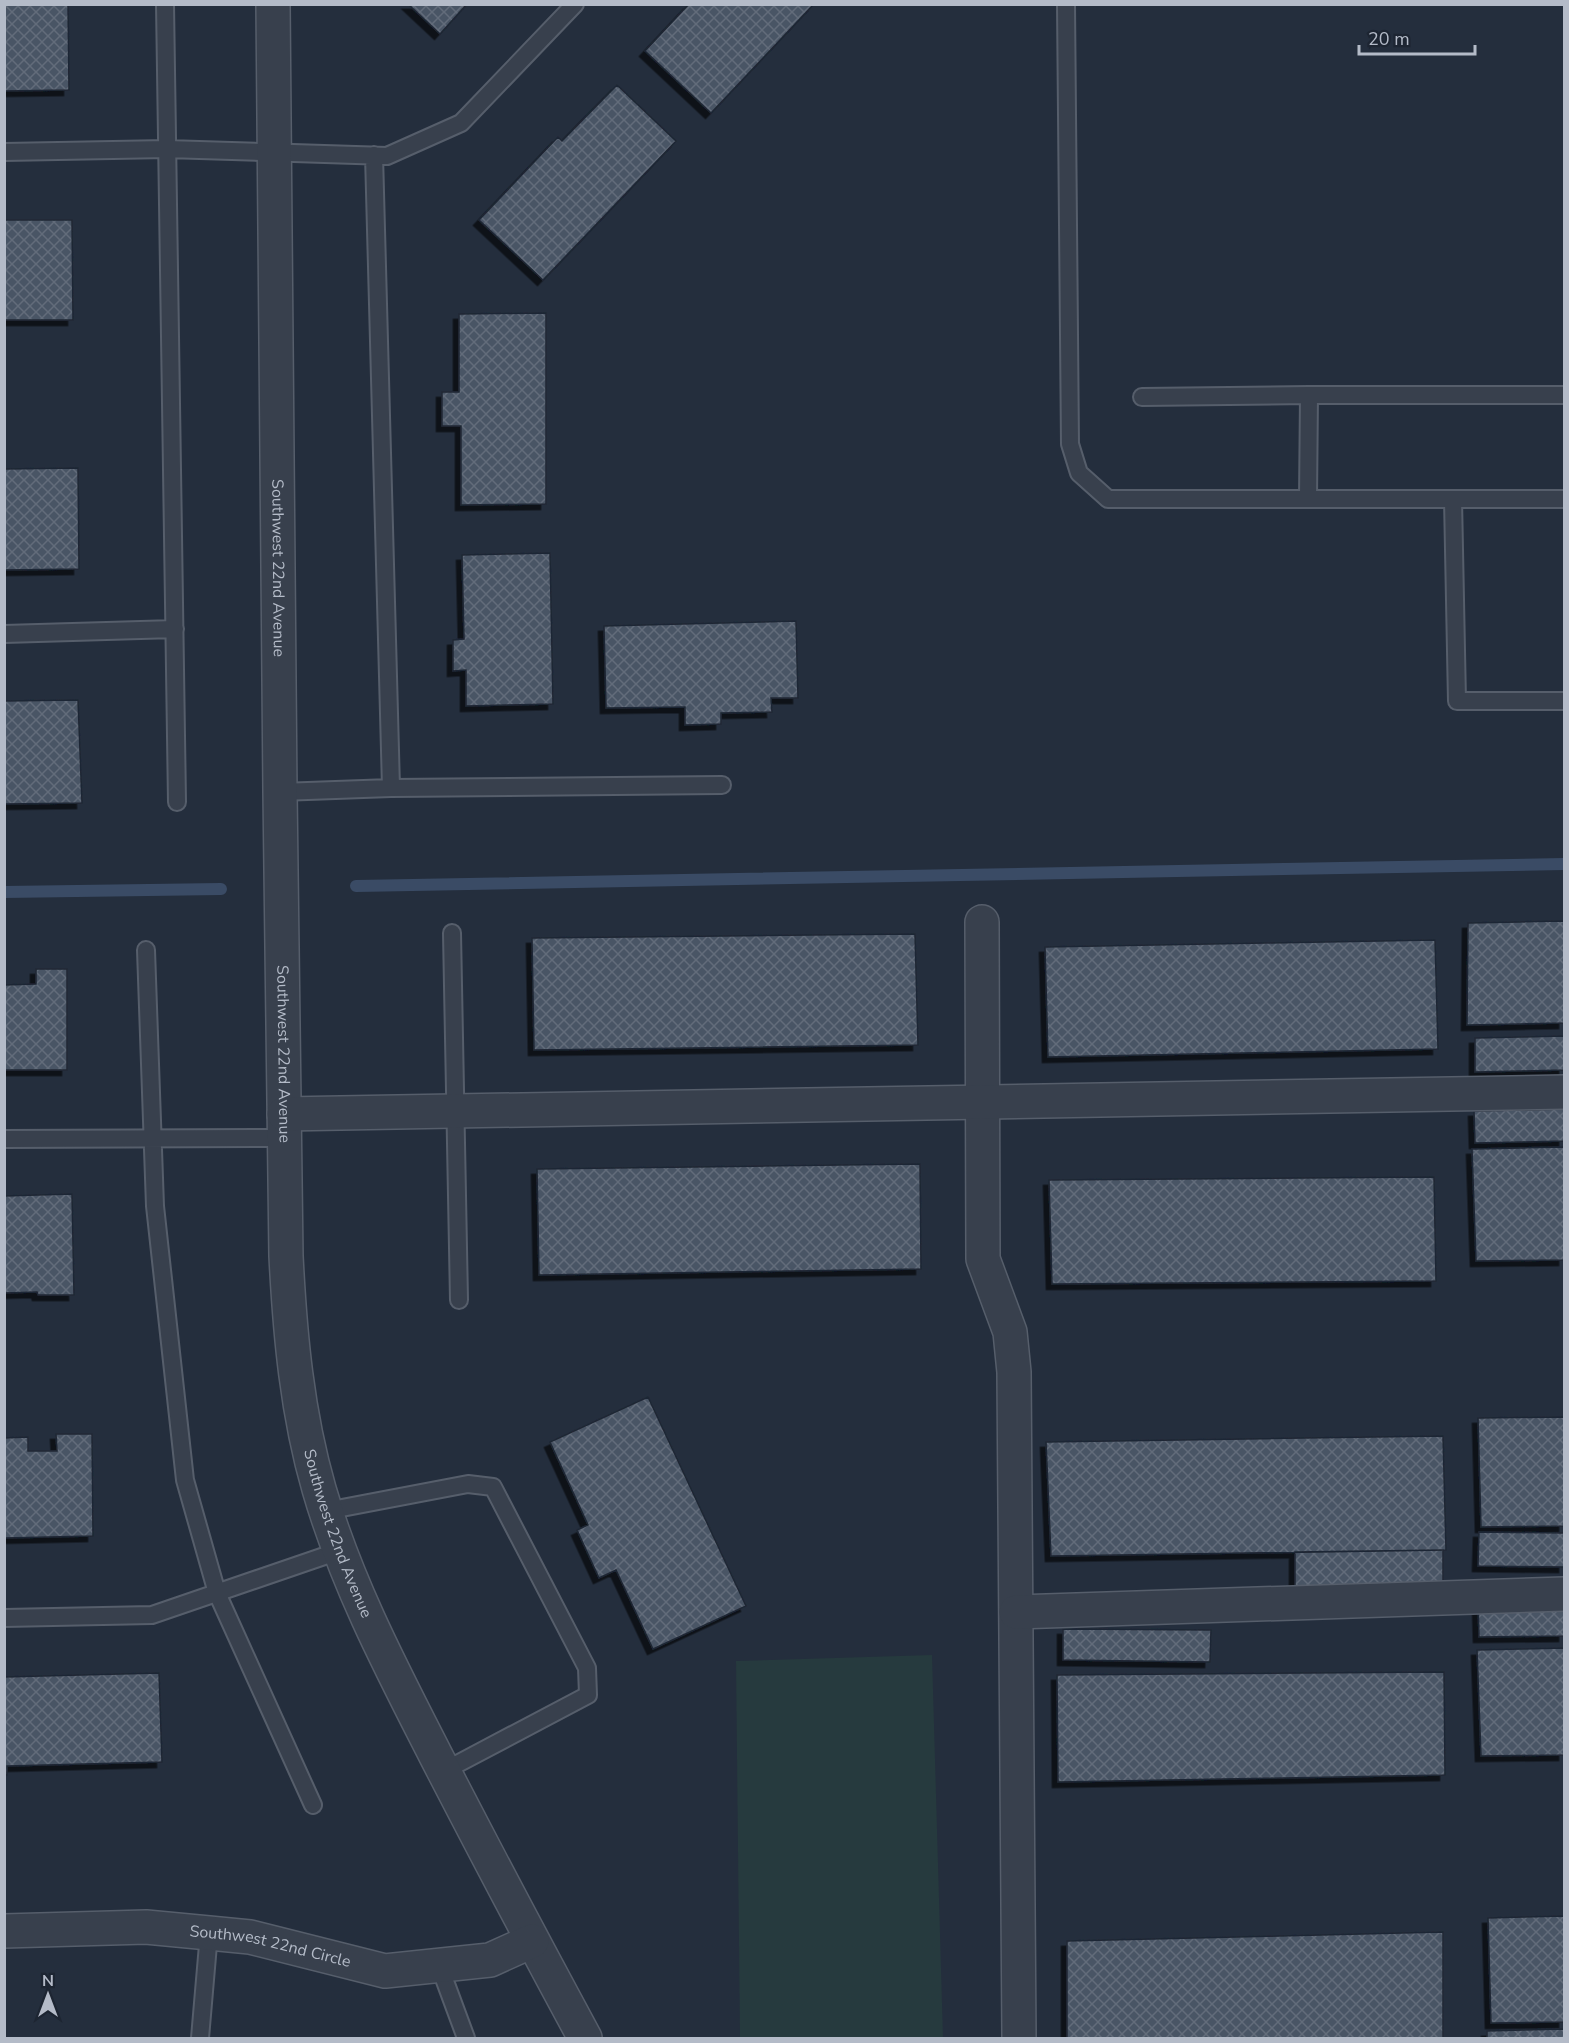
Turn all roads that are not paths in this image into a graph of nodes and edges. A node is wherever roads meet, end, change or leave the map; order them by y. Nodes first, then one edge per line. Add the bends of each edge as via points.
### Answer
1 (165, 4) edge
2 (273, 4) edge
3 (575, 4) edge
4 (1066, 4) edge
5 (167, 149) junction
6 (4, 152) edge
7 (275, 152) junction
8 (374, 156) junction
9 (1309, 395) junction
10 (1564, 395) edge
11 (1142, 397) dead end
12 (1308, 499) junction
13 (1453, 499) junction
14 (1564, 499) edge
15 (175, 629) junction
16 (4, 634) edge
17 (1564, 700) edge
18 (722, 785) dead end
19 (391, 788) junction
20 (280, 792) junction
21 (177, 802) dead end
22 (982, 922) dead end
23 (452, 933) dead end
24 (146, 950) dead end
25 (1564, 1092) edge
26 (983, 1102) junction
27 (456, 1112) junction
28 (284, 1126) junction
29 (153, 1138) junction
30 (4, 1140) edge
31 (459, 1300) dead end
32 (326, 1511) junction
33 (339, 1551) junction
34 (218, 1593) junction
35 (1564, 1594) edge
36 (1017, 1612) junction
37 (4, 1618) edge
38 (444, 1771) junction
39 (313, 1805) dead end
40 (4, 1931) edge
41 (209, 1933) junction
42 (532, 1941) junction
43 (439, 1965) junction
44 (200, 2038) edge
45 (466, 2038) edge
46 (585, 2038) edge
47 (1020, 2038) edge

1 - 5 lane
2 - 7 street, Southwest 22nd Avenue
3 - 8 lane via 461,123 387,156
4 - 12 lane via 1070,444 1079,473 1108,499
5 - 6 lane
5 - 7 lane
5 - 15 lane
7 - 8 lane
7 - 20 street, Southwest 22nd Avenue
8 - 19 lane
9 - 10 lane
9 - 11 lane
9 - 12 lane
12 - 13 lane
13 - 14 lane
13 - 17 lane via 1457,701
15 - 16 lane
15 - 21 lane
18 - 19 lane
19 - 20 lane
20 - 28 street, Southwest 22nd Avenue
22 - 26 street
23 - 27 lane
24 - 29 lane
25 - 26 street
26 - 27 street
26 - 36 street via 983,1259 1010,1332 1014,1372
27 - 28 street
27 - 31 lane
28 - 29 lane
28 - 32 street, Southwest 22nd Avenue via 289,1323 303,1422
29 - 30 lane
29 - 34 lane via 155,1206 185,1480
32 - 33 street, Southwest 22nd Avenue
32 - 38 lane via 468,1484 493,1487 587,1668 588,1695
33 - 34 lane
33 - 38 street, Southwest 22nd Avenue via 378,1643
34 - 37 lane via 152,1615
34 - 39 lane
35 - 36 street
36 - 47 street
38 - 42 street, Southwest 22nd Avenue
40 - 41 street, Southwest 22nd Circle via 146,1927
41 - 43 street, Southwest 22nd Circle via 250,1938 385,1971
41 - 44 lane
42 - 43 street, Southwest 22nd Circle via 490,1960
42 - 46 street, Southwest 22nd Avenue
43 - 45 lane

